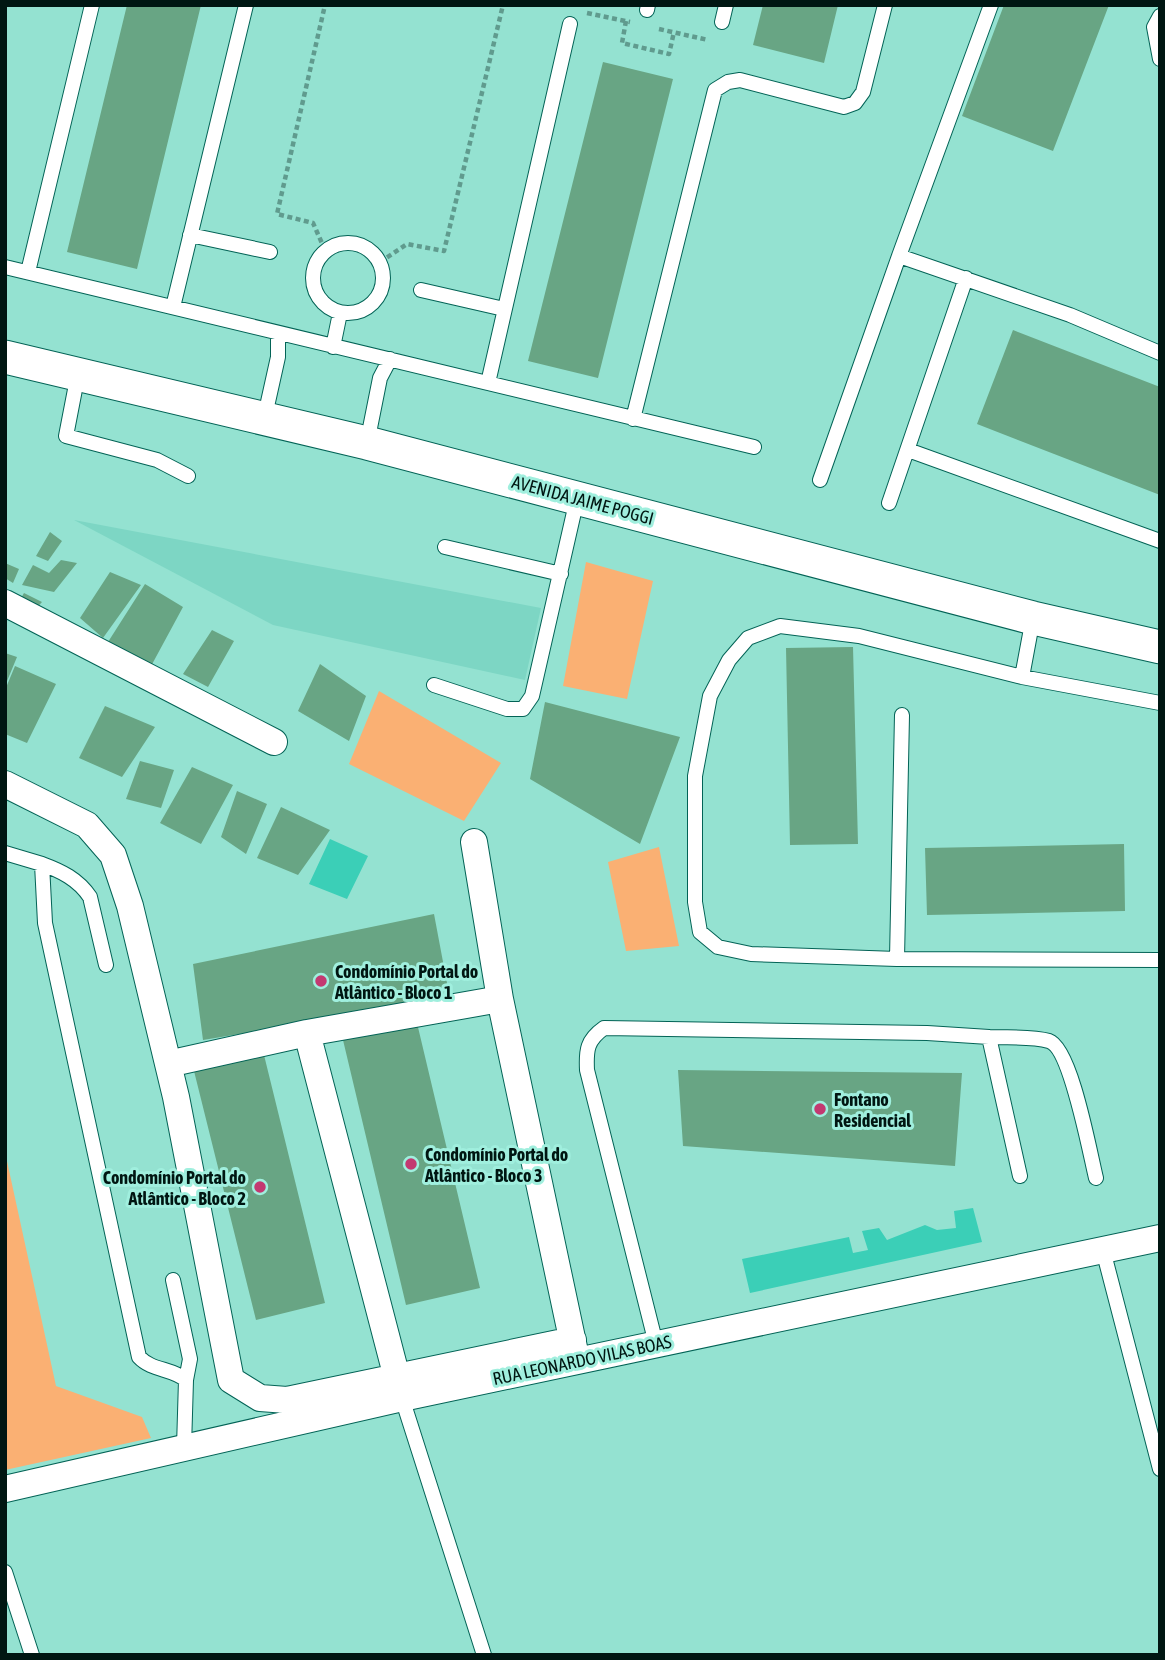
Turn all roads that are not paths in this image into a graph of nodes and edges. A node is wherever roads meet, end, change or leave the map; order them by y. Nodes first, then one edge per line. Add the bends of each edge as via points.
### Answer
1 (92, 5) edge
2 (246, 5) edge
3 (726, 5) edge
4 (885, 5) edge
5 (991, 5) edge
6 (1160, 16) edge
7 (722, 22) dead end
8 (570, 24) dead end
9 (1160, 59) edge
10 (190, 235) junction
11 (270, 252) dead end
12 (899, 256) junction
13 (5, 267) edge
14 (28, 272) junction
15 (966, 278) junction
16 (421, 290) dead end
17 (173, 307) junction
18 (504, 309) junction
19 (340, 313) junction
20 (278, 333) junction
21 (333, 346) junction
22 (1160, 353) edge
23 (5, 357) edge
24 (390, 359) junction
25 (78, 374) junction
26 (488, 383) junction
27 (633, 419) junction
28 (264, 420) junction
29 (367, 443) junction
30 (754, 447) dead end
31 (908, 450) junction
32 (188, 476) dead end
33 (820, 481) dead end
34 (577, 499) junction
35 (889, 503) dead end
36 (1160, 541) edge
37 (445, 547) dead end
38 (561, 574) junction
39 (5, 603) edge
40 (1033, 618) junction
41 (1160, 647) edge
42 (1022, 677) junction
43 (434, 685) dead end
44 (1160, 703) edge
45 (902, 715) dead end
46 (274, 742) dead end
47 (5, 784) edge
48 (474, 842) dead end
49 (5, 853) edge
50 (41, 864) junction
51 (897, 959) junction
52 (1160, 960) edge
53 (106, 965) dead end
54 (500, 999) junction
55 (307, 1033) junction
56 (989, 1037) junction
57 (168, 1064) junction
58 (1020, 1176) dead end
59 (1096, 1178) dead end
60 (1160, 1238) edge
61 (1103, 1250) junction
62 (173, 1280) dead end
63 (656, 1344) junction
64 (575, 1350) junction
65 (186, 1380) junction
66 (399, 1387) junction
67 (184, 1447) junction
68 (1160, 1469) edge
69 (5, 1489) edge
70 (5, 1572) edge
71 (32, 1655) edge
72 (484, 1655) edge

1 - 14 lane
2 - 10 lane
3 - 7 lane
4 - 27 lane via 863,92 855,103 844,107 740,79 715,90
5 - 12 lane
6 - 9 lane via 1154,27
8 - 18 lane
10 - 11 lane
10 - 17 lane
12 - 15 lane
12 - 33 lane
13 - 14 lane
14 - 17 lane
15 - 22 lane
15 - 31 lane
16 - 18 lane
17 - 20 lane
18 - 26 lane
19 - 19 lane via 356,313 370,306 384,278 380,262 356,243 339,243 315,262 312,278 316,293 325,306
19 - 21 lane
20 - 21 lane
20 - 28 lane via 278,357
21 - 24 lane
23 - 25 street, AVENIDA JAIME POGGI
24 - 26 lane
24 - 29 lane via 380,378
25 - 28 street, AVENIDA JAIME POGGI
25 - 32 lane via 65,436 157,460
26 - 27 lane
27 - 30 lane
28 - 29 street, AVENIDA JAIME POGGI
29 - 34 street, AVENIDA JAIME POGGI
31 - 35 lane
31 - 36 lane
34 - 38 lane
34 - 40 street, AVENIDA JAIME POGGI
37 - 38 lane
38 - 43 lane via 532,696 523,709 507,709
39 - 46 street
40 - 41 street, AVENIDA JAIME POGGI
40 - 42 lane
42 - 44 lane
42 - 51 lane via 859,636 780,626 748,638 729,660 710,696 695,776 695,902 700,932 718,947 751,954
45 - 51 lane
47 - 57 street via 87,825 113,855
48 - 54 street
49 - 50 lane
50 - 53 lane via 64,872 90,897
50 - 65 lane via 45,923 139,1357 147,1366
51 - 52 lane
54 - 55 street
54 - 64 street
55 - 57 street
55 - 66 street
56 - 58 lane
56 - 59 lane via 1049,1041 1058,1046
56 - 63 lane via 633,1027 604,1028 592,1036 586,1048 587,1070
57 - 66 street via 231,1380 260,1398
60 - 61 street, RUA LEONARDO VILAS BOAS
61 - 63 street, RUA LEONARDO VILAS BOAS
61 - 68 lane
62 - 65 lane via 190,1359
63 - 64 street, RUA LEONARDO VILAS BOAS
64 - 66 street, RUA LEONARDO VILAS BOAS
65 - 67 lane
66 - 67 street, RUA LEONARDO VILAS BOAS
66 - 72 lane
67 - 69 street, RUA LEONARDO VILAS BOAS
70 - 71 lane

